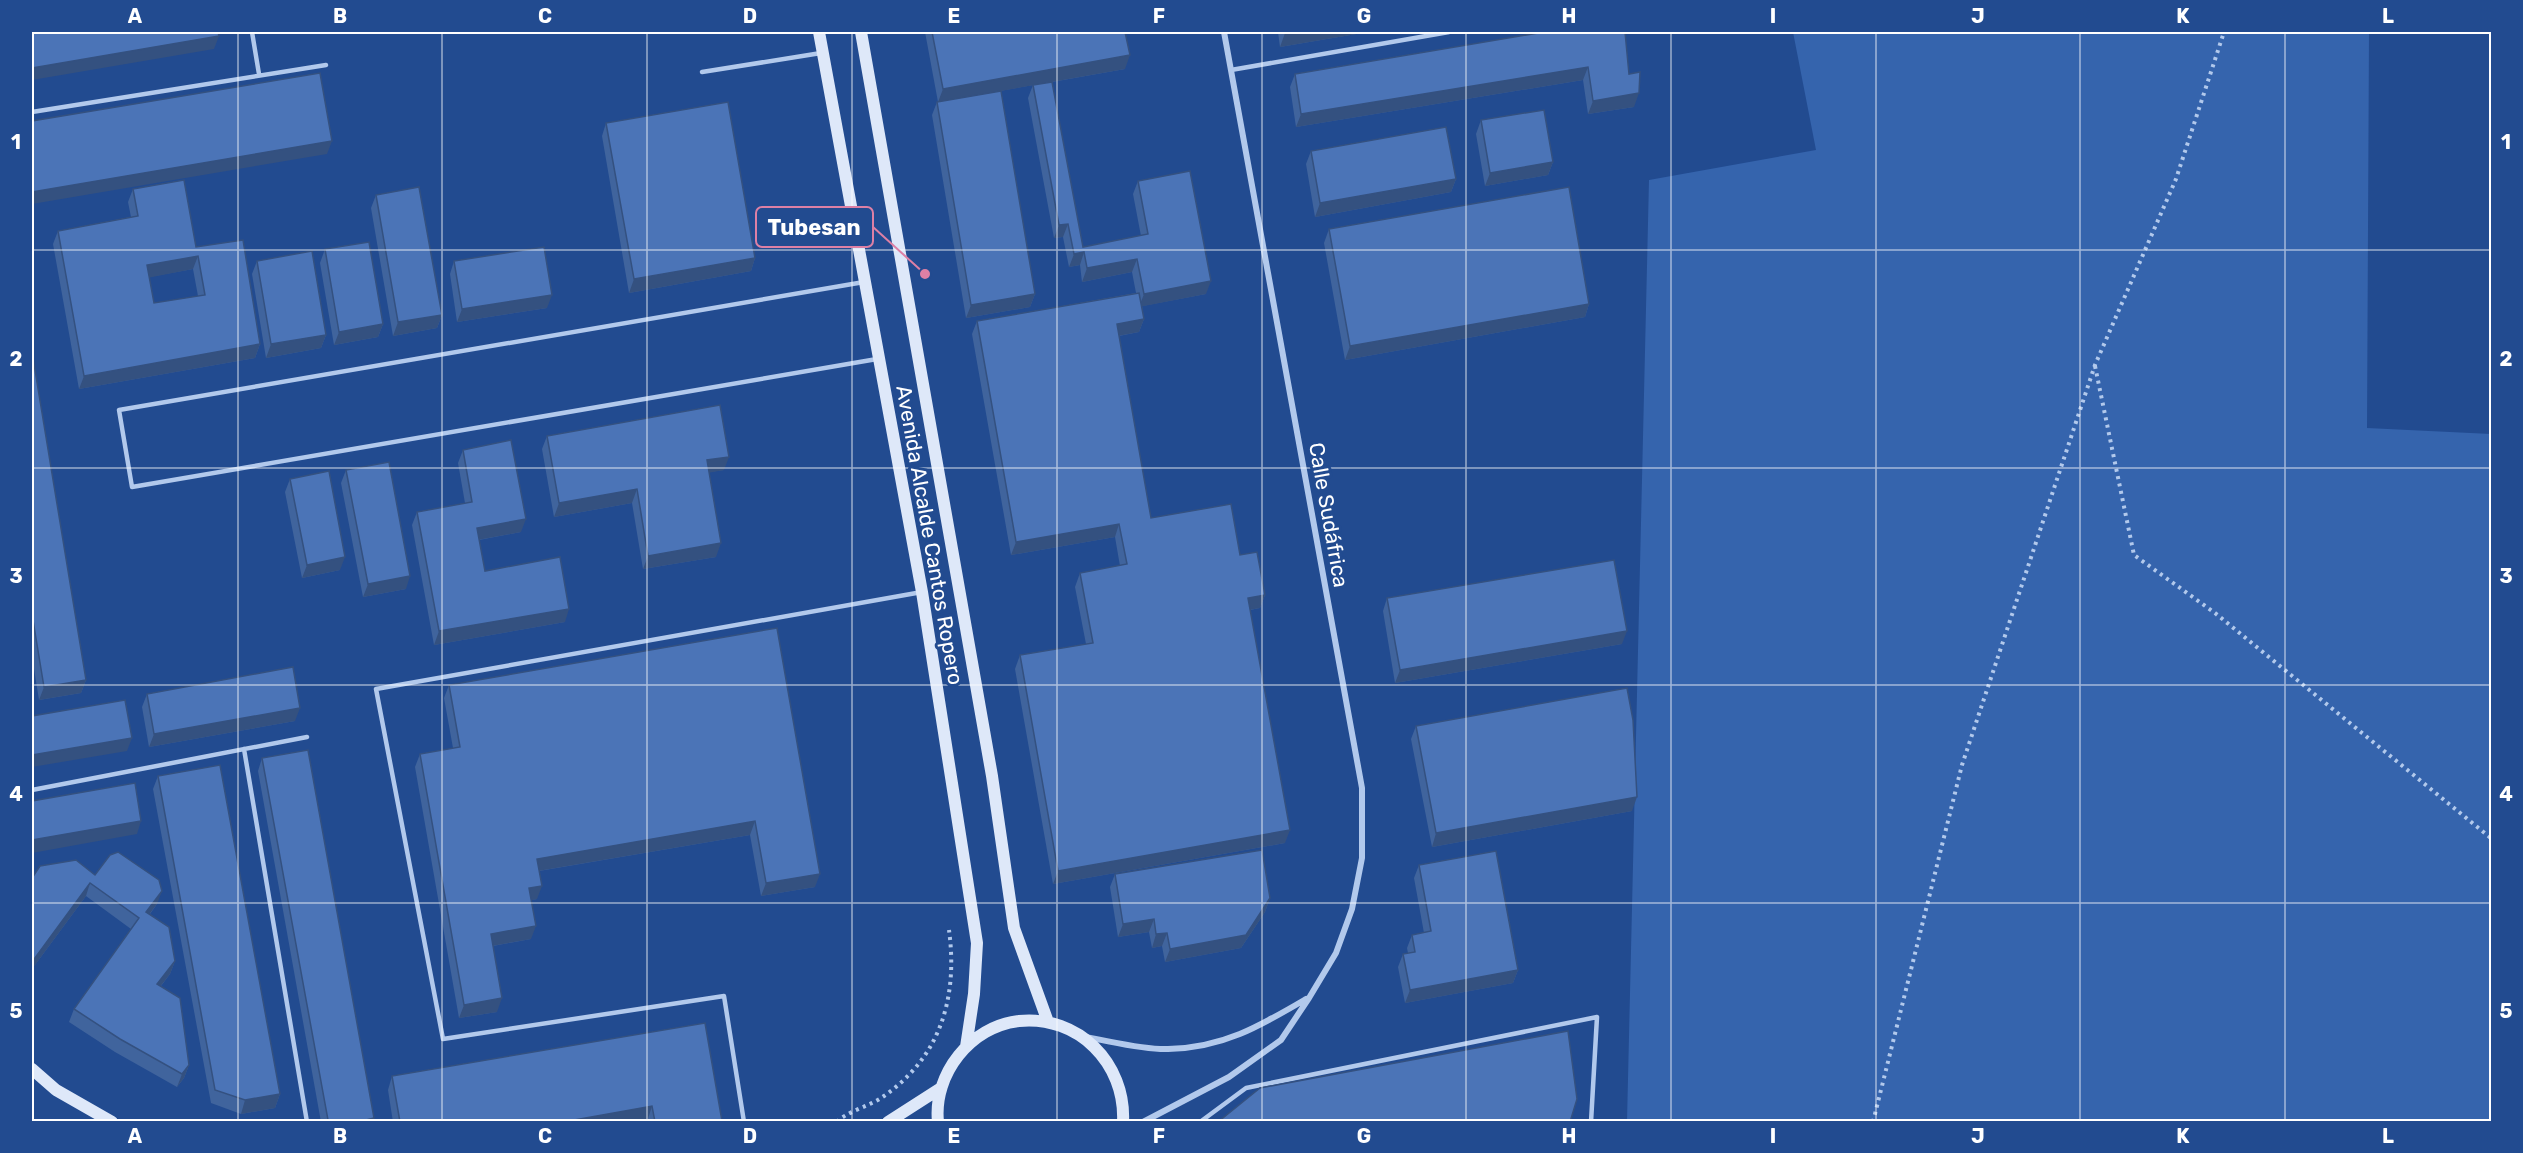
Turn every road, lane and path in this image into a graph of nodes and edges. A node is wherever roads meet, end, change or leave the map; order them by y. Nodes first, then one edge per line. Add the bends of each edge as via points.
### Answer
1 (252, 32) edge
2 (819, 32) edge
3 (861, 32) edge
4 (1224, 32) edge
5 (1449, 32) edge
6 (2224, 32) edge
7 (823, 53) junction
8 (326, 65) dead end
9 (1231, 70) junction
10 (702, 72) dead end
11 (259, 74) junction
12 (32, 112) edge
13 (865, 282) junction
14 (879, 358) junction
15 (2095, 365) junction
16 (922, 592) junction
17 (307, 737) dead end
18 (244, 749) junction
19 (32, 790) edge
20 (2492, 838) edge
21 (949, 930) dead end
22 (1309, 998) junction
23 (1048, 1023) junction
24 (1083, 1036) junction
25 (966, 1047) junction
26 (32, 1069) edge
27 (941, 1088) junction
28 (112, 1122) edge
29 (307, 1122) edge
30 (744, 1122) edge
31 (837, 1122) edge
32 (888, 1122) edge
33 (938, 1122) edge
34 (1123, 1122) edge
35 (1143, 1122) edge
36 (1200, 1122) edge
37 (1591, 1122) edge
38 (1873, 1122) edge

1 - 11 lane
2 - 7 main road, Avenida Alcalde Cantos Ropero
3 - 23 main road, Avenida Alcalde Cantos Ropero via 990,764 1014,928
4 - 9 street, Calle Sudáfrica
5 - 9 lane
6 - 15 path via 2176,179
7 - 10 lane
7 - 13 main road, Avenida Alcalde Cantos Ropero
8 - 11 lane
9 - 22 street, Calle Sudáfrica via 1362,788 1362,858 1352,909 1336,953
11 - 12 lane
13 - 14 main road, Avenida Alcalde Cantos Ropero
13 - 14 lane via 119,410 132,487
14 - 16 main road, Avenida Alcalde Cantos Ropero
15 - 20 path via 2134,555 2215,613
15 - 38 path via 1962,765
16 - 25 main road, Avenida Alcalde Cantos Ropero via 977,943
16 - 30 lane via 376,689 443,1039 724,996
17 - 18 lane
18 - 19 lane
18 - 29 lane
21 - 31 path via 951,986 934,1041 916,1067 894,1088
22 - 24 street, Calle Sudáfrica via 1251,1031 1210,1044 1167,1049
22 - 35 street, Calle Sudáfrica via 1281,1040 1229,1077
23 - 24 main road
23 - 25 main road via 1019,1021 990,1030
24 - 34 main road via 1103,1055 1117,1078 1124,1105
25 - 27 main road via 950,1066
26 - 28 main road via 56,1090
27 - 32 main road
27 - 33 main road
36 - 37 lane via 1246,1088 1597,1017

